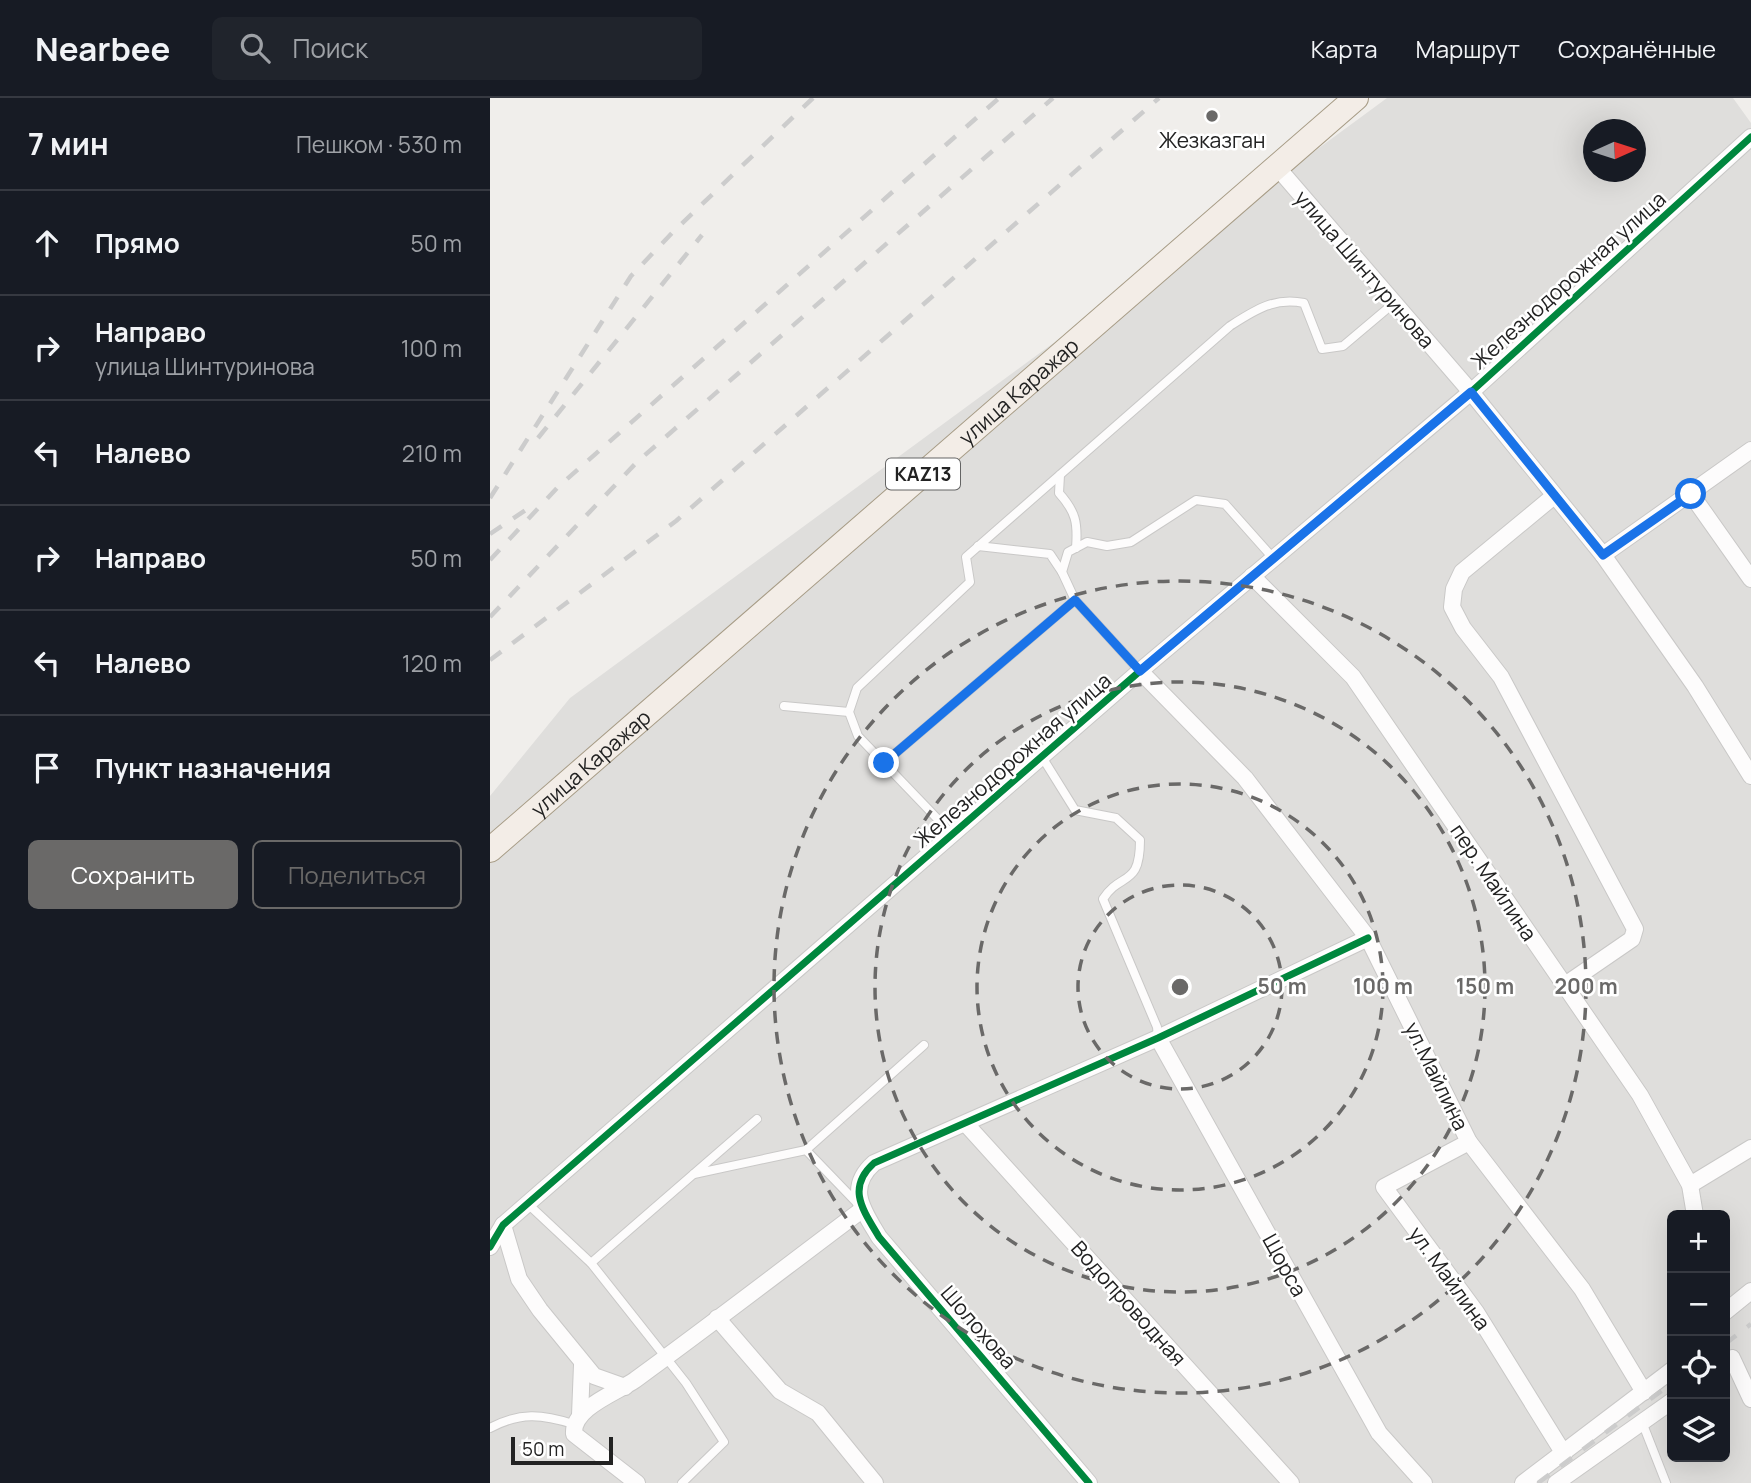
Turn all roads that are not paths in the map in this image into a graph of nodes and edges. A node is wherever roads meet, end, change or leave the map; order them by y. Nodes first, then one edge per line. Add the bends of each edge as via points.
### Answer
1 (1356, 98) edge
2 (1751, 137) edge
3 (1277, 167) junction
4 (1395, 303) junction
5 (1471, 392) junction
6 (1751, 450) edge
7 (1060, 475) junction
8 (1691, 494) junction
9 (1554, 496) junction
10 (978, 546) junction
11 (1076, 548) junction
12 (1603, 555) junction
13 (1273, 558) junction
14 (1062, 572) junction
15 (1252, 576) junction
16 (1751, 579) edge
17 (1075, 600) junction
18 (1140, 671) junction
19 (783, 706) dead end
20 (849, 712) junction
21 (1042, 757) junction
22 (884, 763) junction
23 (1751, 776) edge
24 (953, 834) junction
25 (490, 850) edge
26 (1368, 938) junction
27 (1565, 985) junction
28 (1158, 1038) junction
29 (924, 1045) dead end
30 (757, 1119) dead end
31 (966, 1124) junction
32 (1469, 1142) junction
33 (1751, 1148) edge
34 (806, 1150) junction
35 (691, 1174) junction
36 (1690, 1185) junction
37 (529, 1205) junction
38 (863, 1209) junction
39 (1694, 1210) edge
40 (503, 1225) junction
41 (490, 1247) edge
42 (590, 1263) junction
43 (1751, 1291) edge
44 (1730, 1308) edge
45 (717, 1318) junction
46 (664, 1359) junction
47 (1730, 1360) edge
48 (582, 1365) junction
49 (1667, 1374) edge
50 (625, 1387) junction
51 (1644, 1392) junction
52 (1751, 1399) edge
53 (1667, 1405) edge
54 (576, 1420) junction
55 (1643, 1422) junction
56 (490, 1428) edge
57 (1564, 1454) junction
58 (1575, 1477) edge
59 (637, 1483) edge
60 (682, 1483) edge
61 (875, 1483) edge
62 (1090, 1483) edge
63 (1291, 1483) edge
64 (1424, 1483) edge
65 (1523, 1483) edge
66 (1556, 1483) edge
67 (1665, 1483) edge

1 - 3 main road, улица Каражар / KAZ13
2 - 5 street, Железнодорожная улица
3 - 4 street, улица Шинтуринова
3 - 25 main road, улица Каражар / KAZ13
4 - 5 street, улица Шинтуринова
4 - 7 lane via 1343,345 1322,349 1304,303 1265,304 1230,326
5 - 9 street, улица Шинтуринова
5 - 13 street, Железнодорожная улица
6 - 8 street
7 - 10 lane
7 - 11 lane via 1059,493 1073,509 1078,524
8 - 12 street
8 - 16 street
9 - 12 street, улица Шинтуринова
9 - 27 street via 1462,572 1452,607 1500,677 1635,929 1632,939
10 - 14 lane via 1049,554
10 - 20 lane via 965,557 970,582 857,688
11 - 13 lane via 1087,542 1107,546 1131,542 1196,500 1224,504
11 - 14 lane via 1068,552
12 - 23 street, улица Шинтуринова via 1695,686
13 - 15 street, Железнодорожная улица
14 - 17 lane
15 - 18 street, Железнодорожная улица
15 - 27 street, пер. Майлина via 1353,677
17 - 18 lane
17 - 22 lane
18 - 21 street, Железнодорожная улица
18 - 26 street, ул.Майлина via 1245,778
19 - 20 lane
20 - 22 lane via 858,736
21 - 24 street, Железнодорожная улица
21 - 28 lane via 1075,810 1116,818 1140,840 1140,860 1131,877 1103,899
22 - 24 lane
24 - 37 street, Железнодорожная улица
26 - 28 street
26 - 32 street, ул.Майлина
27 - 36 street, пер. Майлина via 1640,1095
28 - 31 street
28 - 64 street, Щорса via 1380,1433
29 - 34 lane
30 - 35 lane
31 - 38 street, Шолохова via 874,1163 858,1184
31 - 63 street, Водопроводная
32 - 51 street, ул.Майлина via 1582,1289
32 - 57 street, ул. Майлина via 1384,1187 1476,1312
33 - 36 street
34 - 35 lane
34 - 38 lane
35 - 42 lane
36 - 39 street, пер. Майлина
37 - 40 street, Железнодорожная улица
37 - 42 lane
38 - 45 street
38 - 62 street, Шолохова via 879,1237
40 - 41 street, Железнодорожная улица
40 - 48 street via 519,1279
42 - 46 lane
43 - 44 street
45 - 46 street
45 - 61 street via 780,1391 818,1413
46 - 50 street
46 - 60 lane via 724,1442
47 - 52 street
48 - 50 street via 605,1382
48 - 54 street
49 - 51 street
50 - 54 street
51 - 57 street
53 - 55 street
54 - 56 lane via 524,1415
54 - 59 street via 574,1433
55 - 58 street
55 - 67 lane
57 - 65 street
58 - 66 street

